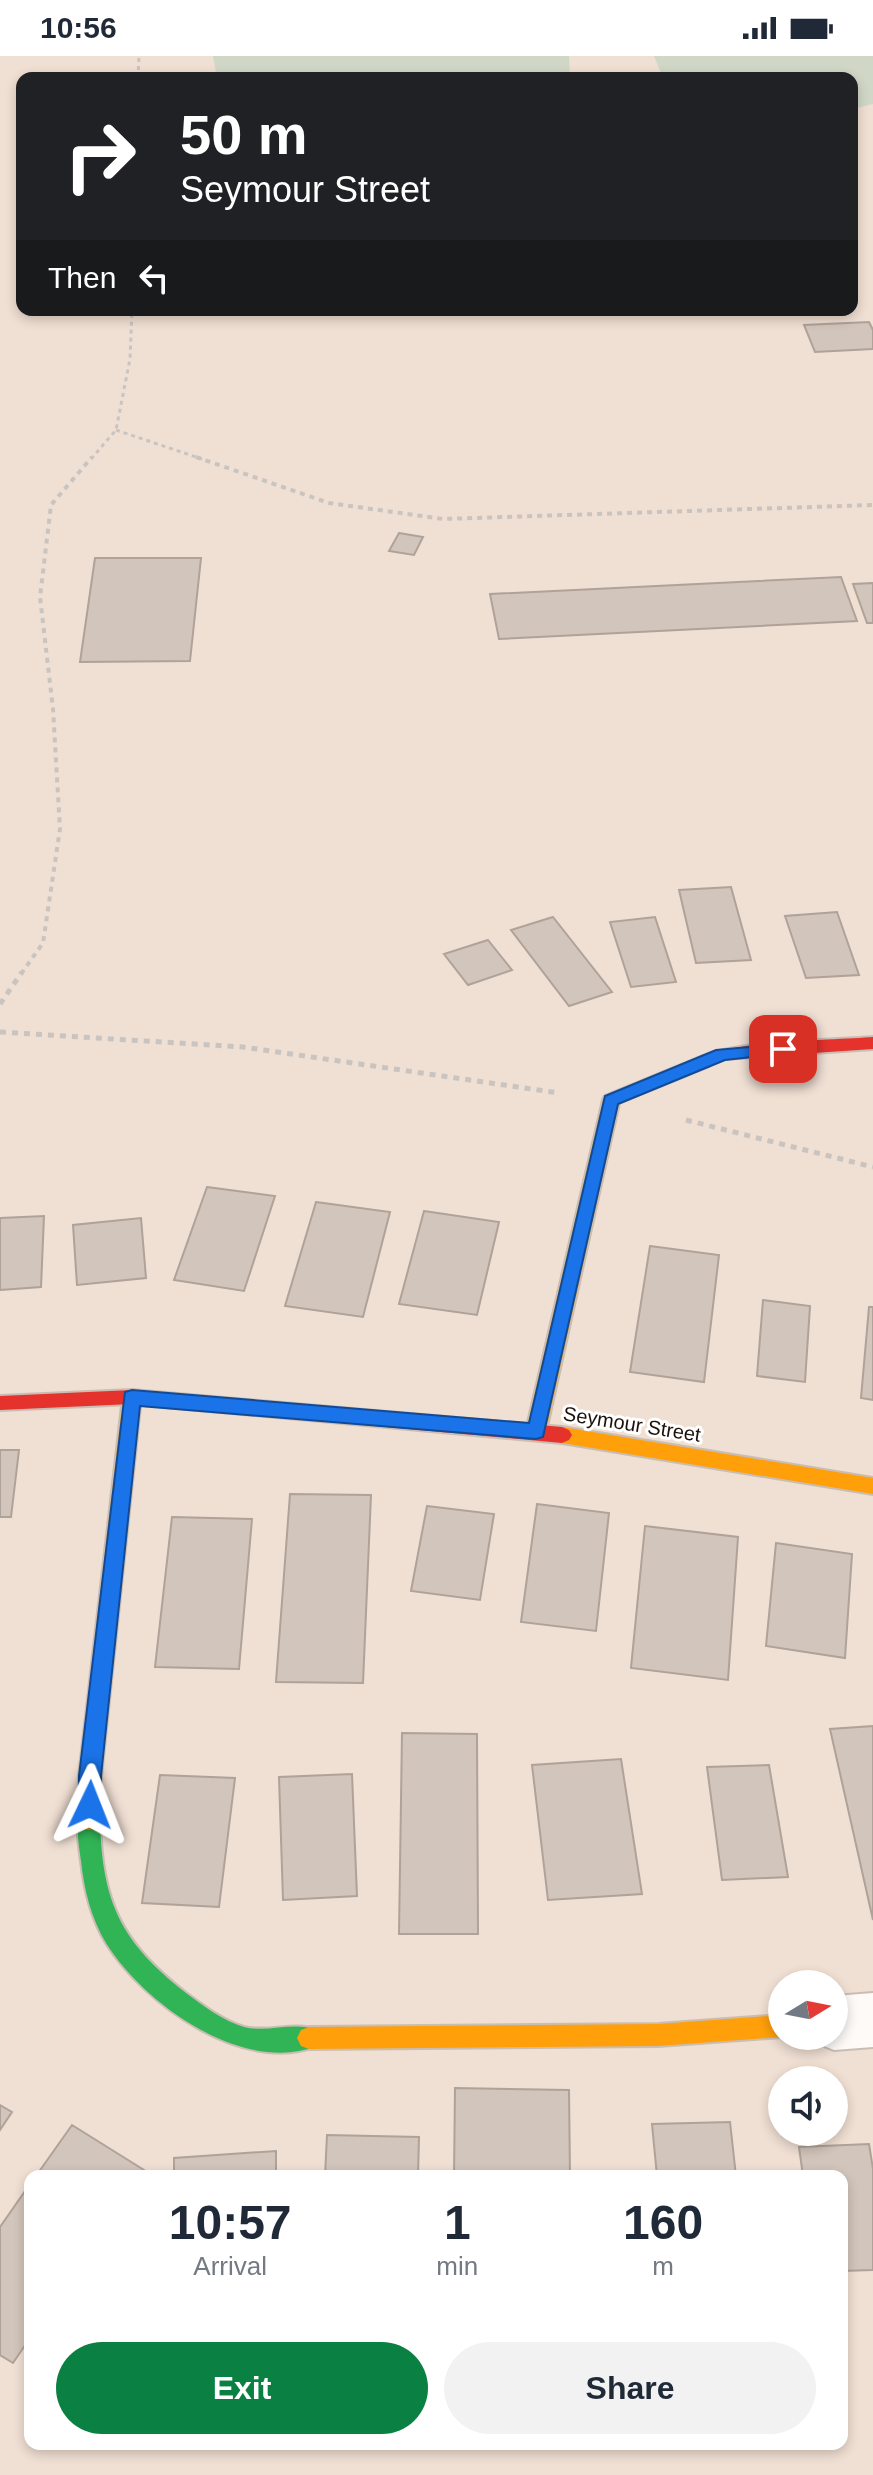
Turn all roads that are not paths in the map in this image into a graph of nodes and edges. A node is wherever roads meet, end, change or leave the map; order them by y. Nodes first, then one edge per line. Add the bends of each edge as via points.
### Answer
1 (873, 1043) edge
2 (132, 1397) junction
3 (0, 1403) edge
4 (536, 1431) junction
5 (873, 1486) edge
6 (873, 2020) edge
7 (848, 2022) edge
8 (768, 2027) edge

1 - 4 street via 722,1054 611,1100
2 - 3 street, Seymour Street
2 - 4 street, Seymour Street
2 - 8 street via 90,1776 89,1861 108,1926 153,1981 197,2016 245,2039 658,2035
4 - 5 street, Seymour Street
6 - 7 street

